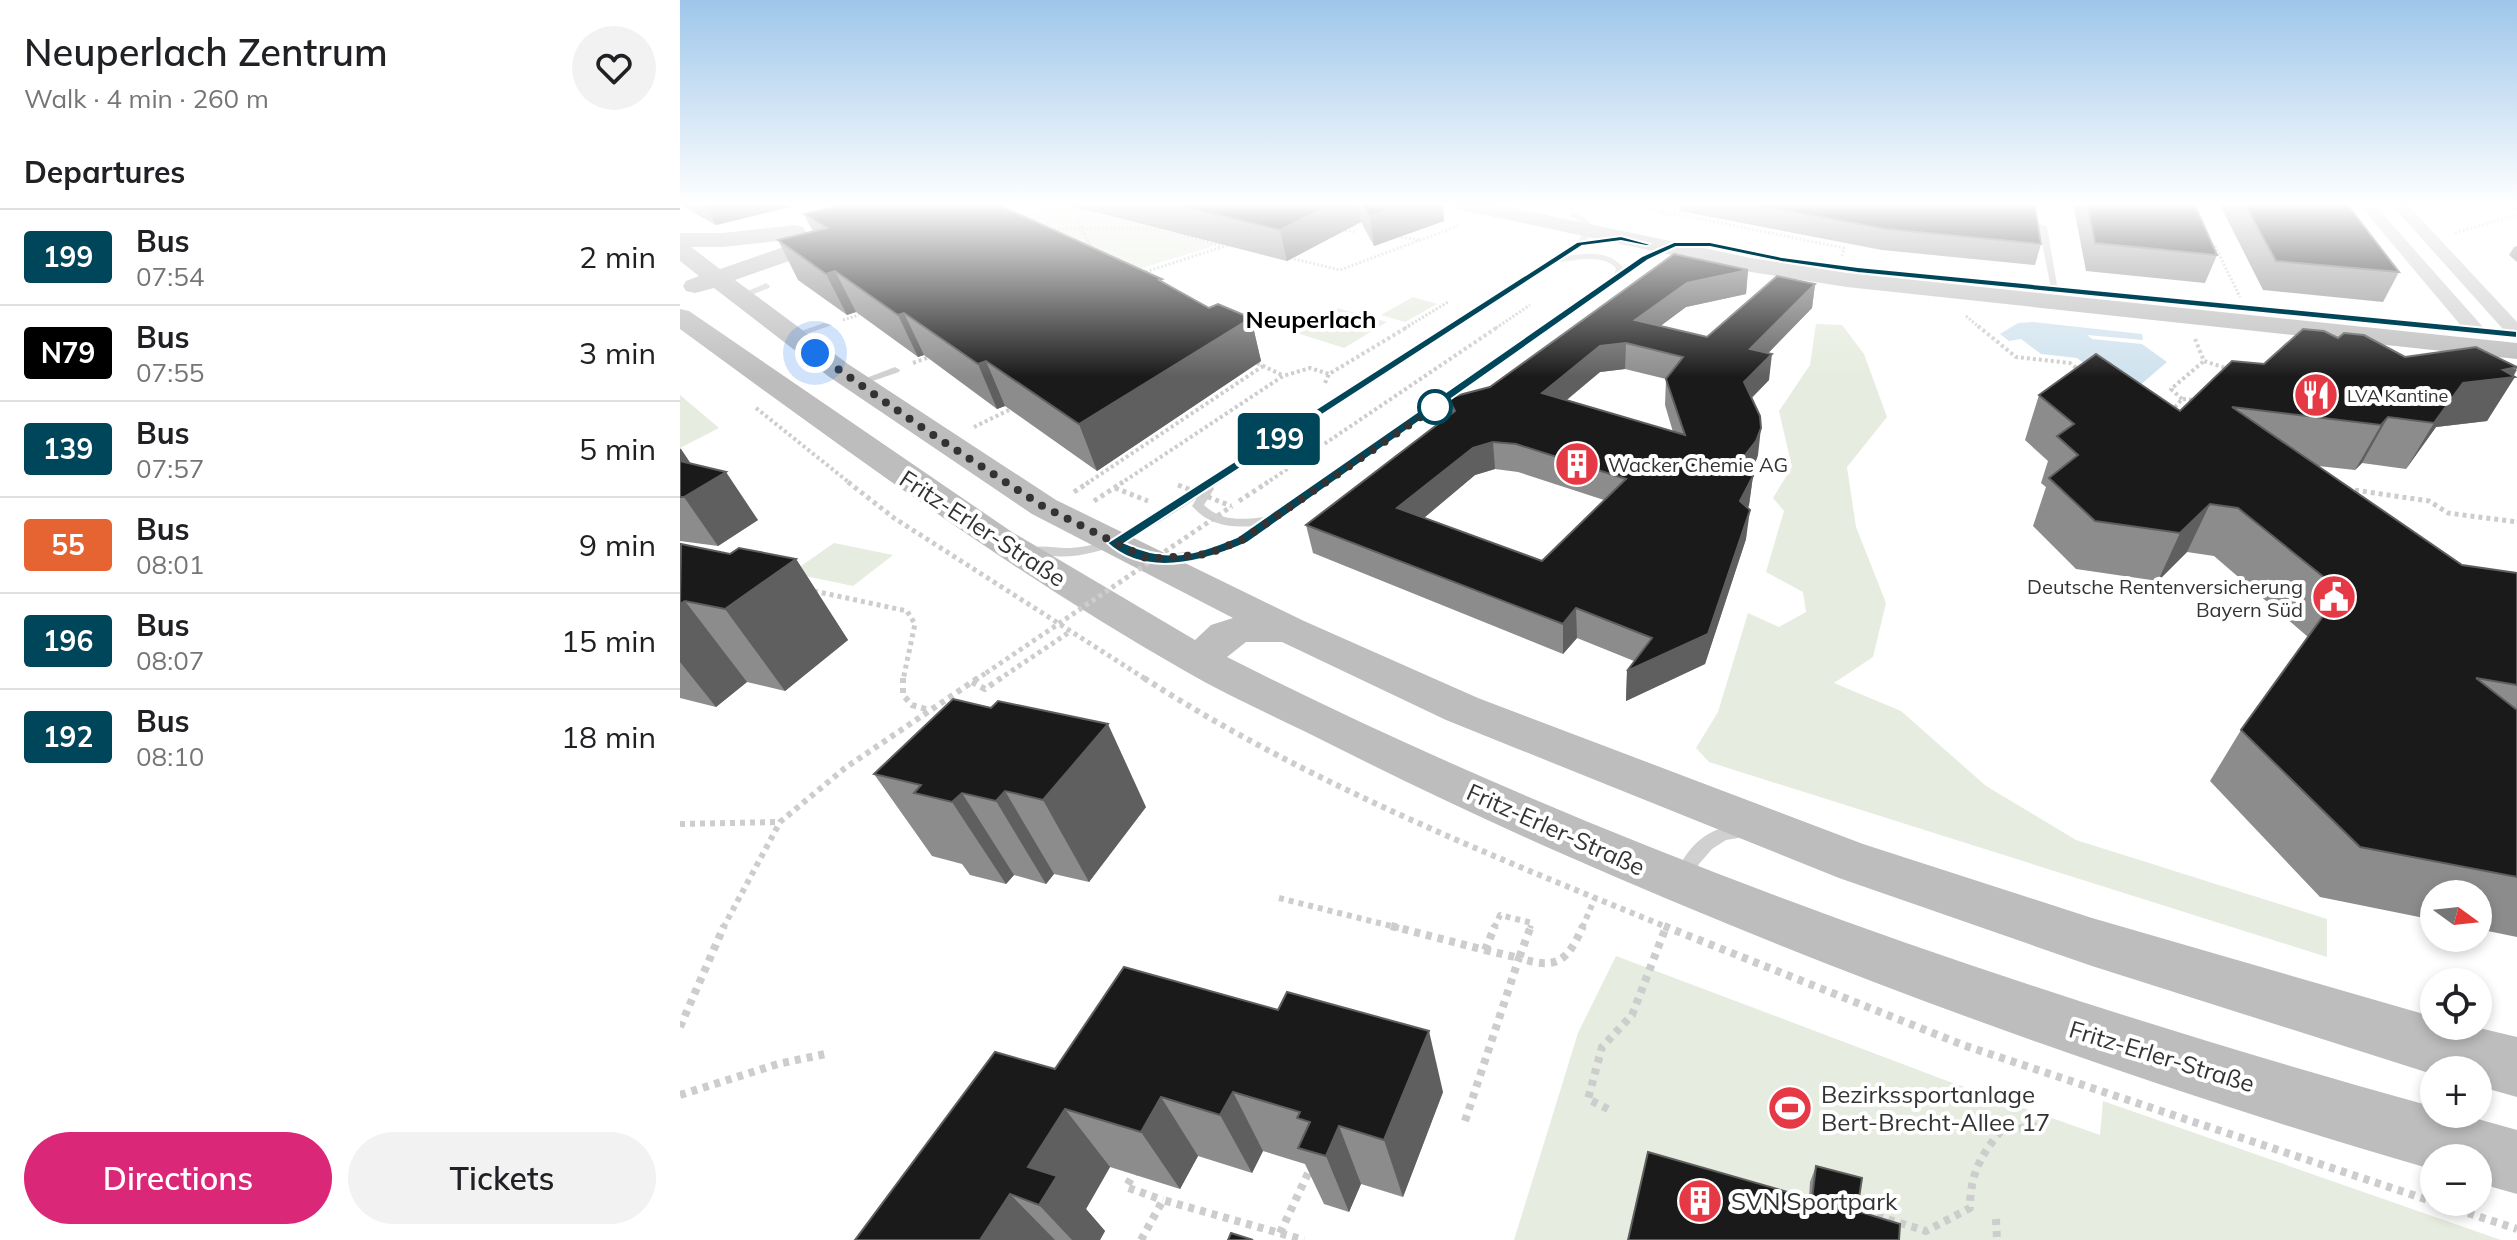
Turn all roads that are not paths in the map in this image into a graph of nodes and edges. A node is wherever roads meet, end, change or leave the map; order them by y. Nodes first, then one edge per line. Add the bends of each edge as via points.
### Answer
1 (694, 261) edge
2 (743, 261) edge
3 (751, 261) edge
4 (1562, 261) edge
5 (1612, 261) edge
6 (1629, 261) edge
7 (1757, 261) edge
8 (1790, 261) edge
9 (2050, 261) edge
10 (2418, 261) edge
11 (2452, 261) edge
12 (1549, 263) joint
13 (710, 274) junction
14 (1618, 277) junction
15 (680, 278) edge
16 (2468, 278) junction
17 (766, 286) dead end
18 (2055, 289) junction
19 (680, 291) edge
20 (738, 297) junction
21 (2506, 297) dead end
22 (680, 317) edge
23 (827, 325) dead end
24 (2517, 334) edge
25 (792, 336) junction
26 (2494, 343) edge
27 (895, 370) dead end
28 (2517, 378) edge
29 (858, 383) junction
30 (1218, 478) junction
31 (1289, 511) junction
32 (1012, 550) junction
33 (1131, 551) junction
34 (1290, 630) junction
35 (1204, 663) junction
36 (1773, 832) junction
37 (1673, 906) junction
38 (2517, 1067) edge
39 (2517, 1162) edge

1 - 13 main road
2 - 13 main road
3 - 13 main road
4 - 12 lane
5 - 14 lane via 1620,268
6 - 14 lane
7 - 26 main road via 1847,280
8 - 18 main road
9 - 18 lane
10 - 26 street
11 - 16 street
12 - 30 lane
13 - 15 main road
13 - 19 main road
13 - 20 main road
14 - 31 lane
16 - 21 street
16 - 24 street
17 - 20 lane
18 - 26 main road
20 - 25 main road
22 - 32 main road, Fritz-Erler-Straße
23 - 25 lane
24 - 26 main road
25 - 29 main road
26 - 28 main road
27 - 29 lane
29 - 33 main road via 1044,507
30 - 31 lane via 1198,506 1205,515 1247,524
30 - 33 lane via 1162,515
31 - 33 lane via 1208,554
32 - 33 lane via 1072,555
32 - 35 main road, Fritz-Erler-Straße
33 - 34 main road
34 - 35 main road via 1235,629 1219,638
34 - 36 main road via 1462,709
35 - 37 main road, Fritz-Erler-Straße via 1438,777
36 - 37 lane via 1736,831 1704,842 1690,858
36 - 38 main road via 2092,942
37 - 39 main road, Fritz-Erler-Straße

